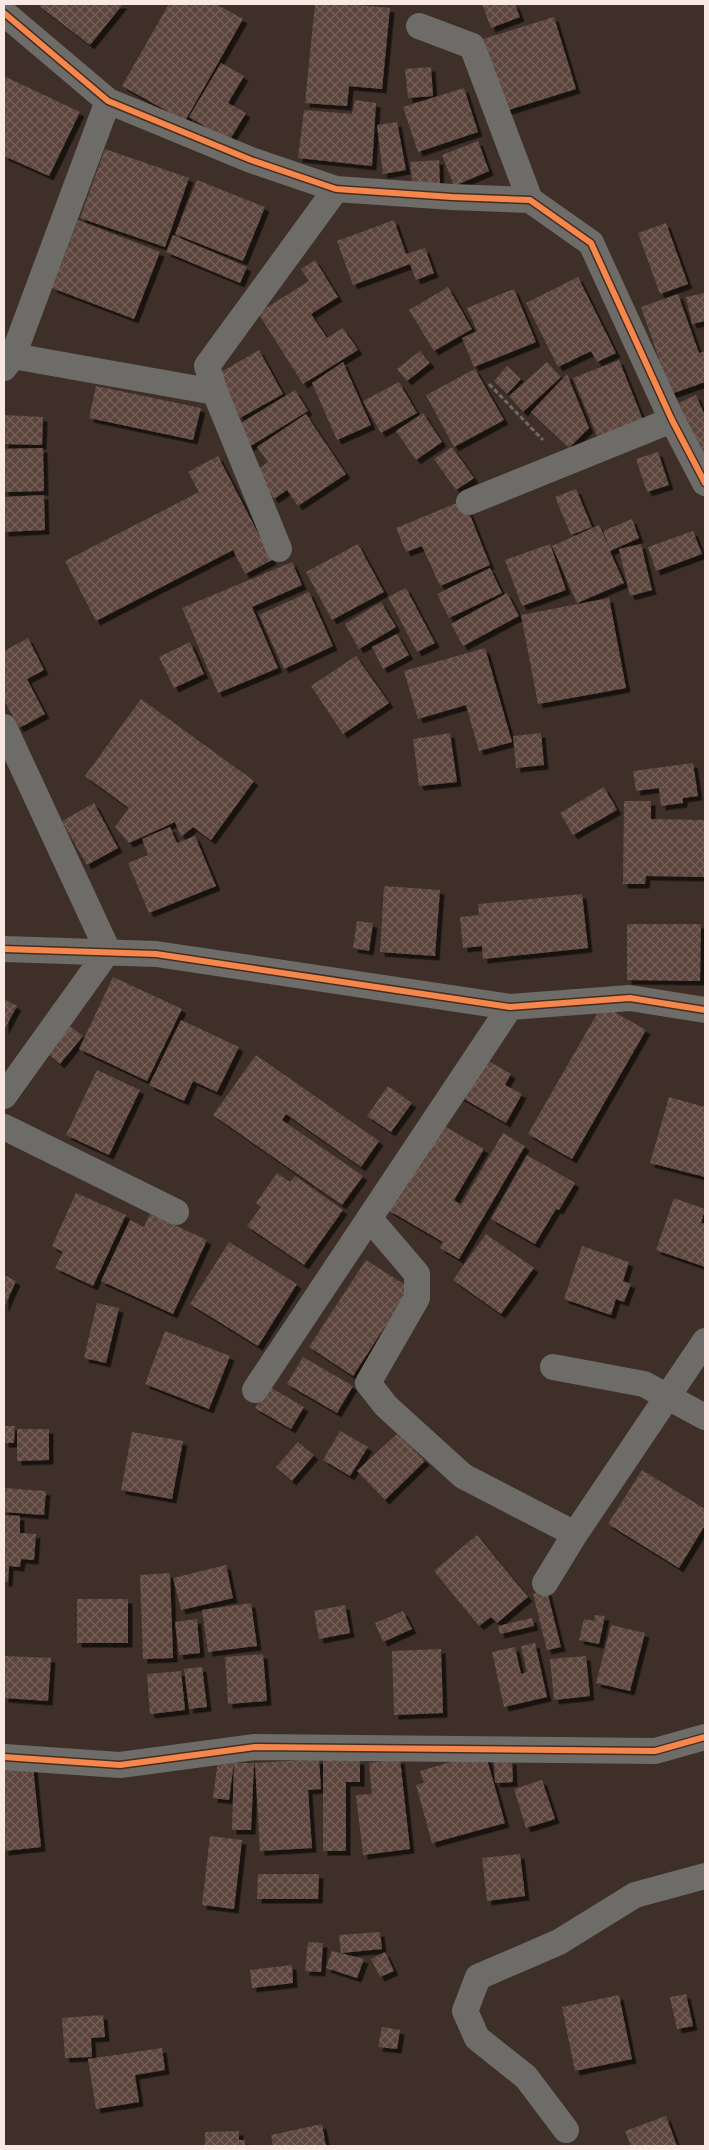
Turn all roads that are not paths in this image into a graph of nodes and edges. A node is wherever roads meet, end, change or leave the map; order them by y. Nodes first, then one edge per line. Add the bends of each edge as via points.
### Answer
1 (4, 14) edge
2 (419, 26) dead end
3 (108, 101) junction
4 (336, 189) junction
5 (530, 200) junction
6 (8, 362) edge
7 (215, 392) junction
8 (672, 420) junction
9 (705, 483) edge
10 (469, 502) dead end
11 (279, 549) dead end
12 (4, 727) edge
13 (4, 949) edge
14 (108, 951) junction
15 (510, 1007) junction
16 (705, 1010) edge
17 (4, 1096) edge
18 (4, 1126) edge
19 (176, 1212) dead end
20 (370, 1219) junction
21 (705, 1341) edge
22 (553, 1367) dead end
23 (255, 1390) dead end
24 (667, 1398) junction
25 (705, 1417) edge
26 (576, 1534) junction
27 (545, 1583) dead end
28 (705, 1737) edge
29 (4, 1758) edge
30 (705, 1876) edge
31 (566, 2130) dead end

1 - 3 street
2 - 5 street via 472,46
3 - 4 street via 251,160
3 - 6 street
4 - 5 street
4 - 7 street via 208,366
5 - 8 street via 591,243
6 - 7 street
7 - 11 street
8 - 9 street
8 - 10 street
12 - 14 street
13 - 14 street
14 - 15 street via 156,954
14 - 17 street
15 - 16 street via 630,998
15 - 20 street
18 - 19 street
20 - 23 street
20 - 26 street via 417,1274 416,1298 368,1383 386,1406 463,1476
21 - 24 street
22 - 24 street via 644,1384
24 - 25 street
24 - 26 street
26 - 27 street
28 - 29 street via 654,1751 255,1746 120,1765
30 - 31 street via 635,1895 559,1942 478,1977 465,2011 477,2038 526,2077

